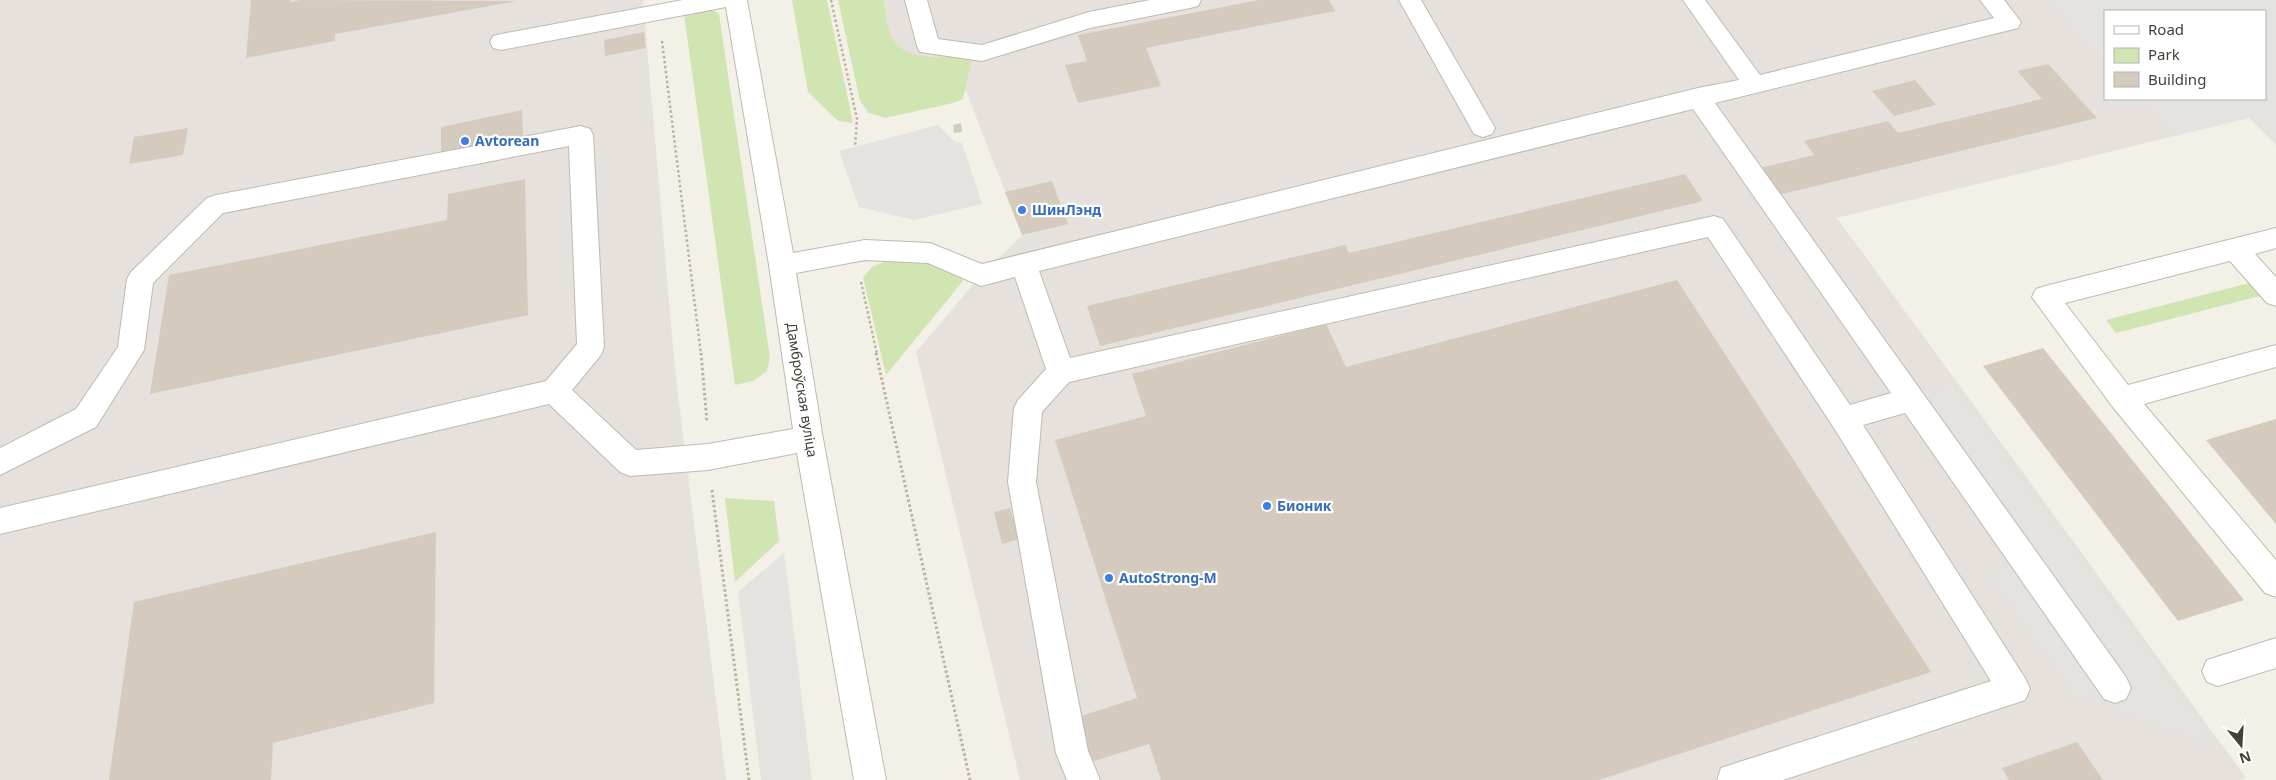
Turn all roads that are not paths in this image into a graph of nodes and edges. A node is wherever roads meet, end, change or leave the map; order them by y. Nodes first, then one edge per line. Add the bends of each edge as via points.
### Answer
1 (725, 0) edge
2 (736, 0) edge
3 (916, 0) edge
4 (1190, 0) edge
5 (1410, 0) edge
6 (1991, 0) edge
7 (1694, 1) edge
8 (501, 42) dead end
9 (1754, 84) junction
10 (1698, 97) junction
11 (1483, 128) dead end
12 (2276, 238) edge
13 (2234, 248) junction
14 (782, 265) junction
15 (1024, 265) junction
16 (2276, 295) edge
17 (2276, 356) edge
18 (1061, 372) junction
19 (554, 391) junction
20 (2122, 398) junction
21 (1911, 399) junction
22 (1844, 419) junction
23 (809, 439) junction
24 (0, 462) edge
25 (0, 522) edge
26 (2276, 583) edge
27 (2276, 653) edge
28 (2218, 671) dead end
29 (2115, 688) dead end
30 (870, 780) edge
31 (1084, 780) edge
32 (1733, 780) edge

1 - 8 street
2 - 14 street, Дамброўская вуліца
3 - 4 street via 928,46 982,53 1088,20
5 - 11 street
6 - 9 street via 2010,22
7 - 9 street
9 - 10 street
10 - 15 street
10 - 21 street
12 - 13 street
13 - 16 street
13 - 20 street via 2045,297
14 - 15 street via 865,250 930,253 981,275
14 - 23 street, Дамброўская вуліца
15 - 18 street
17 - 20 street
18 - 22 street via 1714,226
18 - 31 street via 1028,408 1022,482 1072,754
19 - 23 street via 630,463 708,456
19 - 24 street via 591,347 581,134 216,204 140,278 131,350 86,418
19 - 25 street
20 - 26 street
21 - 22 street
21 - 29 street
22 - 32 street via 2014,689
23 - 30 street, Дамброўская вуліца
27 - 28 street

